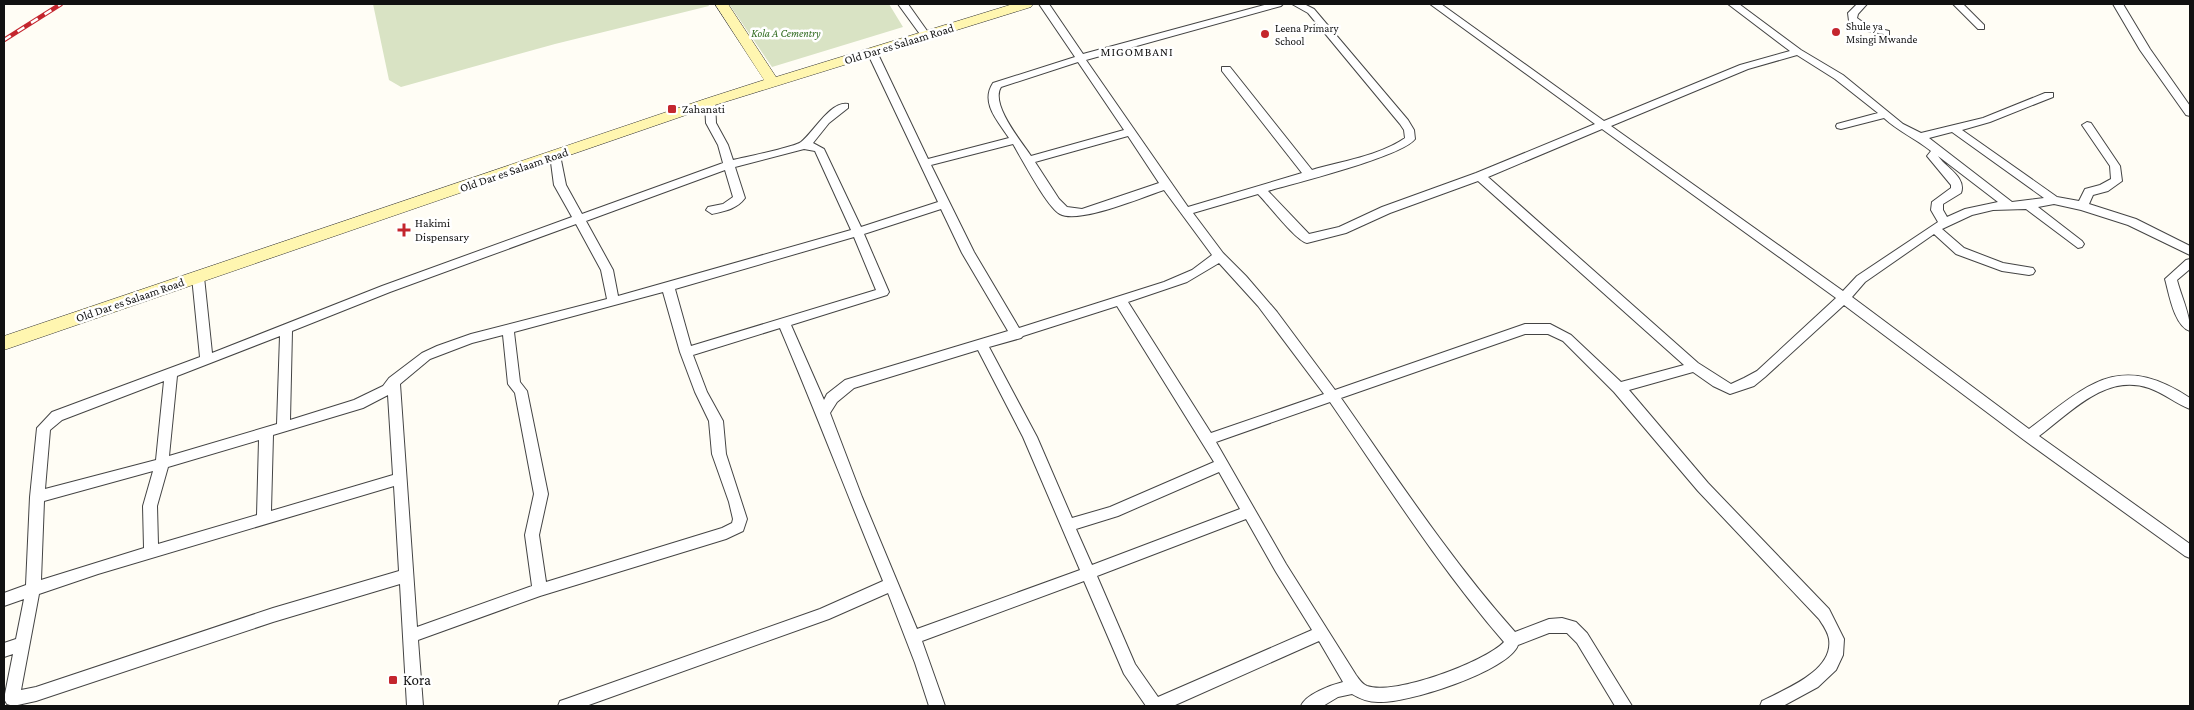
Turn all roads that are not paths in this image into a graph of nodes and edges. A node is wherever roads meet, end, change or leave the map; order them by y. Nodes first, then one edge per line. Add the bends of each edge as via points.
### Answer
1 (722, 4) edge
2 (903, 4) edge
3 (1026, 4) edge
4 (1044, 4) edge
5 (1278, 4) edge
6 (1297, 4) edge
7 (1435, 4) edge
8 (1733, 4) edge
9 (1862, 4) edge
10 (1958, 4) edge
11 (2118, 4) edge
12 (1981, 28) dead end
13 (1886, 33) dead end
14 (925, 35) junction
15 (872, 52) junction
16 (1798, 52) junction
17 (1081, 58) junction
18 (1226, 69) dead end
19 (773, 83) junction
20 (2049, 95) dead end
21 (710, 102) junction
22 (844, 106) dead end
23 (2190, 113) edge
24 (1884, 115) junction
25 (2087, 125) dead end
26 (1604, 126) junction
27 (1841, 126) dead end
28 (1954, 129) junction
29 (1131, 132) junction
30 (1920, 138) junction
31 (1016, 140) junction
32 (804, 146) junction
33 (1937, 151) junction
34 (555, 156) junction
35 (1028, 160) junction
36 (926, 164) junction
37 (728, 166) junction
38 (1310, 176) junction
39 (1480, 176) junction
40 (1166, 185) junction
41 (1259, 189) junction
42 (2054, 200) junction
43 (944, 204) junction
44 (2008, 204) junction
45 (2028, 205) junction
46 (2082, 206) junction
47 (712, 210) dead end
48 (1185, 212) junction
49 (579, 220) junction
50 (1939, 225) junction
51 (858, 233) junction
52 (2078, 244) dead end
53 (2190, 251) edge
54 (1219, 256) junction
55 (2190, 263) edge
56 (2029, 271) dead end
57 (198, 277) junction
58 (668, 287) junction
59 (1844, 298) junction
60 (613, 300) junction
61 (1120, 300) junction
62 (784, 323) junction
63 (2190, 326) edge
64 (286, 328) junction
65 (508, 329) junction
66 (1017, 335) junction
67 (4, 343) edge
68 (982, 345) junction
69 (686, 352) junction
70 (207, 360) junction
71 (1695, 367) junction
72 (171, 373) junction
73 (394, 382) junction
74 (1619, 388) junction
75 (1333, 395) junction
76 (2190, 404) edge
77 (823, 413) junction
78 (283, 427) junction
79 (266, 433) junction
80 (2028, 436) junction
81 (1208, 439) junction
82 (162, 464) junction
83 (1221, 465) junction
84 (400, 479) junction
85 (37, 497) junction
86 (1248, 512) junction
87 (264, 518) junction
88 (1069, 525) junction
89 (2190, 552) edge
90 (150, 553) junction
91 (1089, 574) junction
92 (406, 575) junction
93 (892, 584) junction
94 (33, 589) junction
95 (540, 590) junction
96 (4, 599) edge
97 (1322, 633) junction
98 (411, 636) junction
99 (913, 638) junction
100 (1512, 640) junction
101 (23, 644) junction
102 (4, 650) edge
103 (1354, 686) junction
104 (415, 706) edge
105 (566, 706) edge
106 (937, 706) edge
107 (1156, 706) edge
108 (1309, 706) edge
109 (1624, 706) edge
110 (1768, 706) edge

1 - 19 main road
2 - 14 street
3 - 14 main road, Old Dar es Salaam Road
4 - 17 street
5 - 17 street
6 - 38 street via 1311,12 1335,38 1404,122 1410,134 1406,143 1394,149
7 - 26 street
8 - 16 street
9 - 13 street via 1852,19 1866,28
10 - 12 street
11 - 23 street via 2145,50
14 - 15 main road, Old Dar es Salaam Road
15 - 19 main road, Old Dar es Salaam Road
15 - 36 street
16 - 24 street via 1846,82
16 - 26 street via 1744,67
17 - 29 street
17 - 31 street via 997,85 993,91 993,105
18 - 38 street
19 - 21 main road, Old Dar es Salaam Road
20 - 28 street
21 - 34 main road, Old Dar es Salaam Road
21 - 37 street via 712,123 723,145
22 - 32 street via 825,121
24 - 27 street
24 - 30 street
25 - 46 street via 2115,166 2117,181 2089,192
26 - 39 street
26 - 59 street
28 - 30 street
28 - 42 street
29 - 35 street
29 - 40 street
30 - 33 street
31 - 35 street
31 - 36 street
32 - 37 street
32 - 51 street via 819,149 823,155
33 - 44 street
33 - 50 street via 1932,156 1935,162 1958,184 1957,190 1938,202
34 - 49 street via 560,185
34 - 57 main road, Old Dar es Salaam Road
35 - 40 street via 1064,211 1088,211
36 - 43 street
37 - 47 street via 738,202
37 - 49 street
38 - 41 street
39 - 41 street via 1386,210 1342,230 1307,239
39 - 71 street
40 - 48 street
41 - 48 street
42 - 45 street
42 - 46 street
43 - 51 street
43 - 66 street via 968,253
44 - 45 street
44 - 50 street via 1968,212
45 - 52 street
46 - 53 street via 2132,222
48 - 54 street
49 - 60 street via 606,270
49 - 64 street
50 - 56 street via 1960,251 2002,266
50 - 59 street via 1861,279
51 - 58 street
51 - 62 street via 883,292
54 - 61 street via 1173,282
54 - 75 street via 1261,300
55 - 63 street via 2171,279 2179,310
57 - 67 main road, Old Dar es Salaam Road
57 - 70 street
58 - 60 street
58 - 69 street
59 - 71 street via 1761,374 1741,385 1730,389
59 - 80 street
60 - 65 street
61 - 66 street
61 - 81 street
62 - 69 street
62 - 77 street
64 - 70 street
64 - 78 street
65 - 73 street via 441,349 426,356
65 - 95 street via 514,384 521,391 541,494 532,536
66 - 68 street
68 - 77 street via 850,384 832,398
68 - 88 street via 1030,437
69 - 95 street via 716,421 719,454 736,502 740,519 738,527
70 - 72 street
71 - 74 street
72 - 82 street
72 - 85 street via 80,406 57,416 44,428
73 - 78 street via 376,397
73 - 84 street
74 - 75 street via 1567,338 1541,327 1524,328
74 - 110 street via 1703,487 1824,614 1834,632 1838,644 1828,670
75 - 81 street
75 - 100 street via 1447,562
76 - 80 street via 2162,386 2133,379 2117,380 2091,390
77 - 93 street
78 - 79 street
79 - 82 street
79 - 87 street
80 - 89 street
81 - 83 street
82 - 85 street
82 - 90 street via 150,506
83 - 86 street
83 - 88 street via 1113,512
84 - 87 street
84 - 92 street
85 - 94 street
86 - 91 street
86 - 97 street
87 - 90 street
88 - 91 street
90 - 94 street
91 - 99 street
91 - 107 street via 1129,670
92 - 98 street
92 - 101 street via 12,699
93 - 99 street
93 - 105 street via 824,614
94 - 96 street
94 - 101 street
95 - 98 street
97 - 103 street
97 - 107 street
98 - 104 street
99 - 106 street
100 - 103 street via 1508,649 1483,663 1423,688 1376,695
100 - 109 street via 1552,625 1571,627 1582,638
101 - 102 street
103 - 108 street via 1335,691

